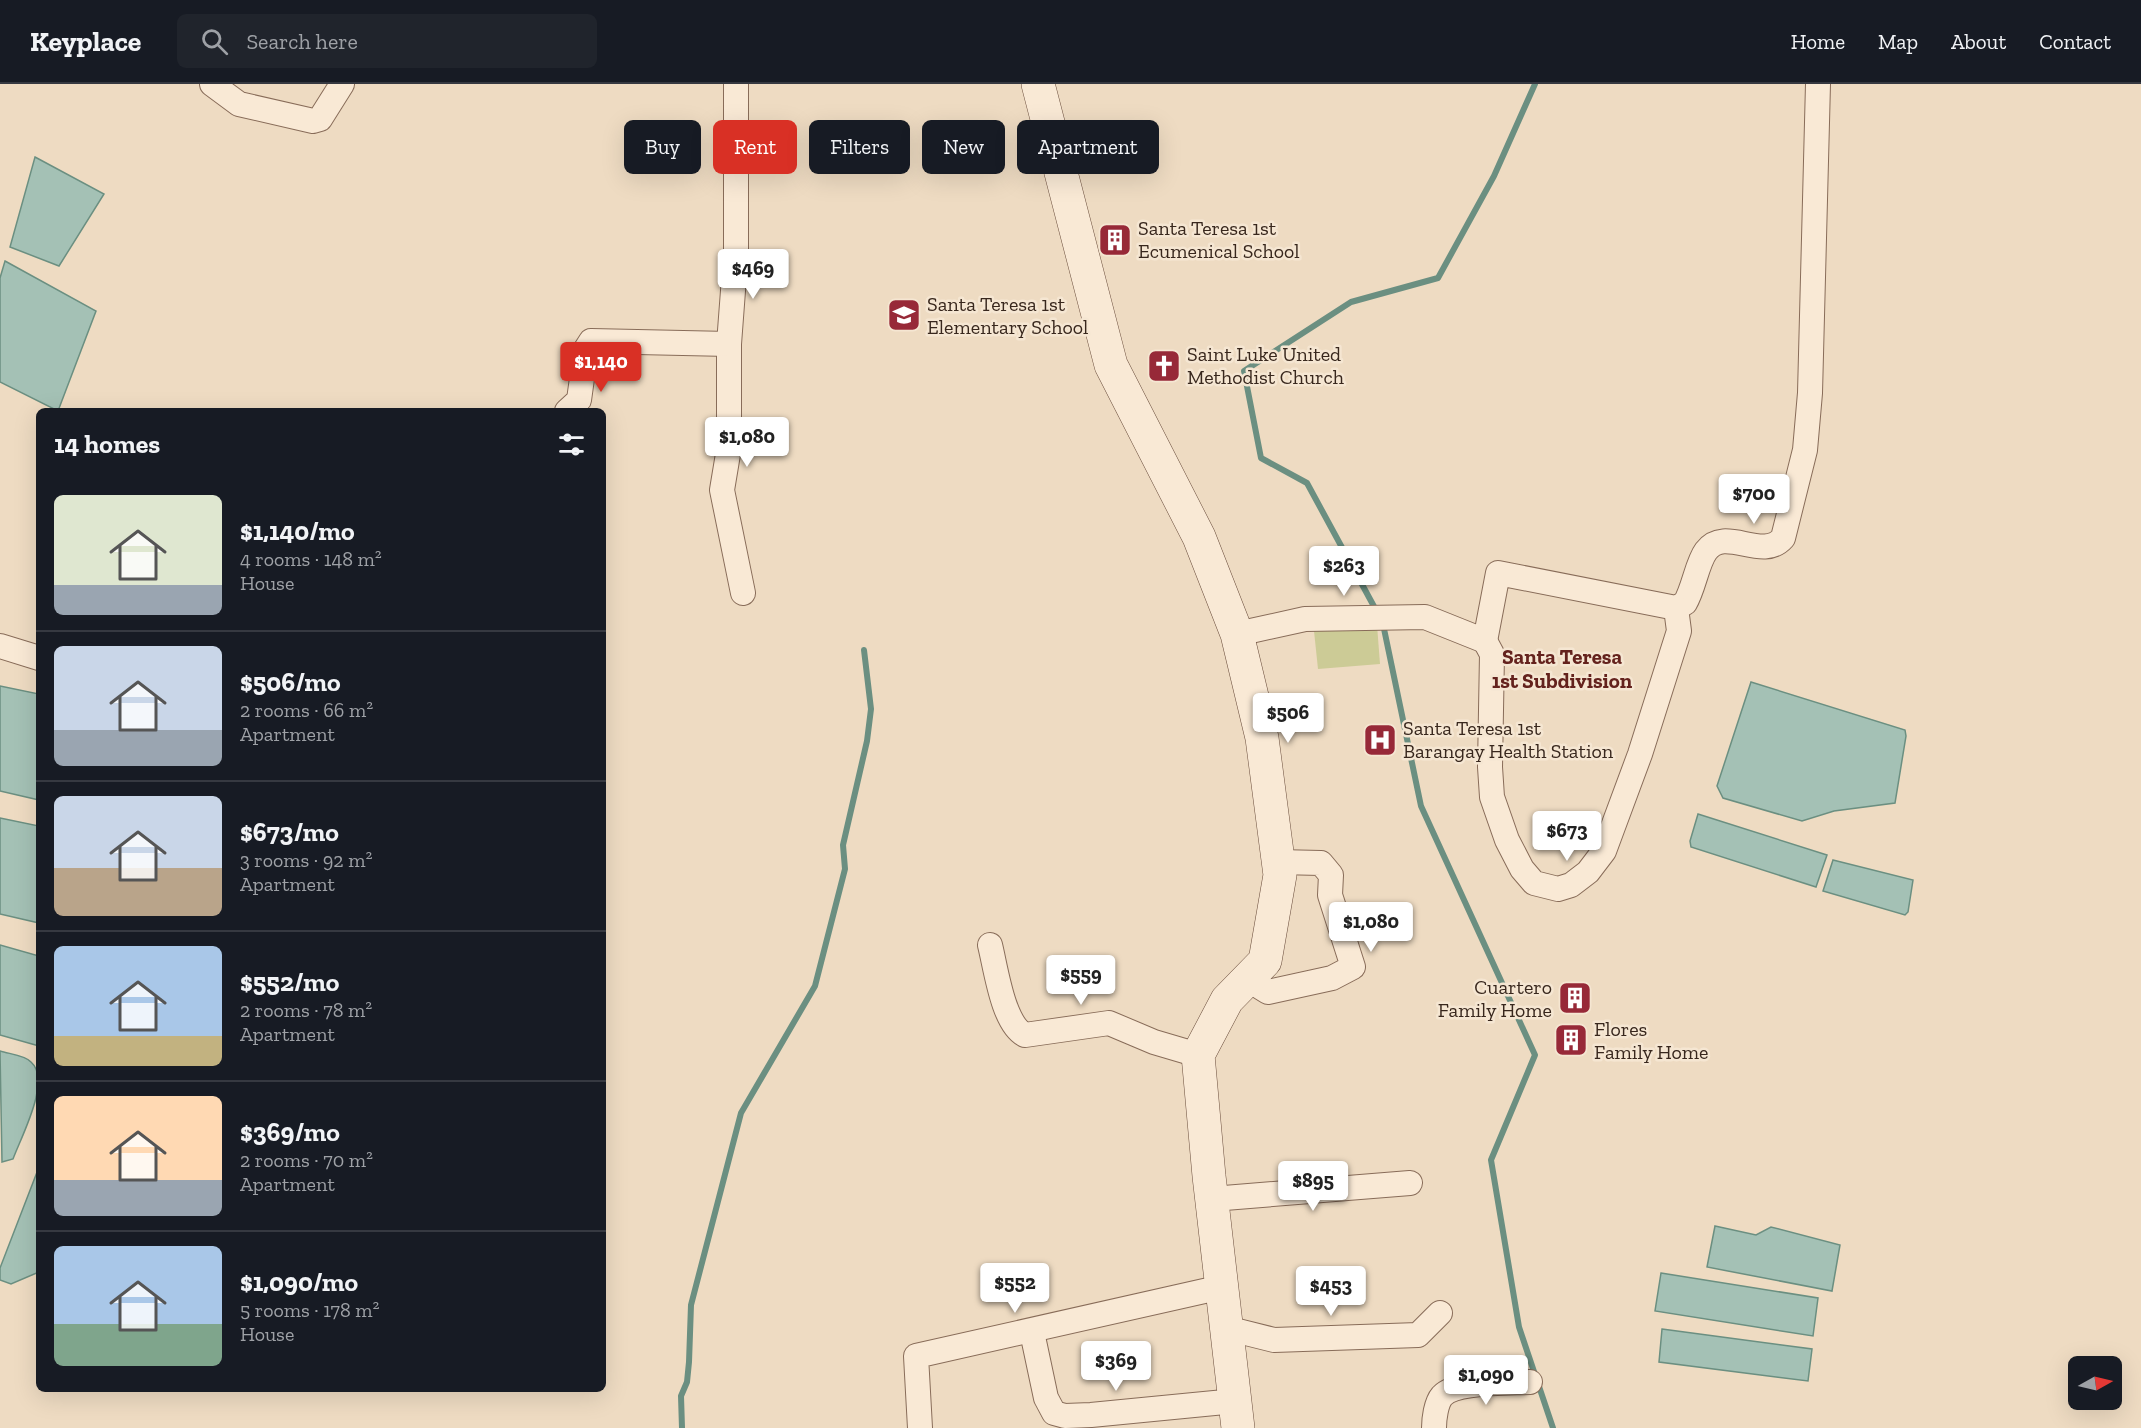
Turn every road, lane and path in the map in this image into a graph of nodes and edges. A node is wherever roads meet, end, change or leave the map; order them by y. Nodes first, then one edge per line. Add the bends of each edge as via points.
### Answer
1 (212, 84) edge
2 (342, 84) edge
3 (736, 84) edge
4 (1038, 84) edge
5 (1818, 84) edge
6 (729, 344) junction
7 (570, 408) edge
8 (743, 593) dead end
9 (1676, 608) junction
10 (1237, 634) junction
11 (1485, 641) junction
12 (0, 646) edge
13 (36, 657) edge
14 (1278, 862) junction
15 (990, 945) dead end
16 (1247, 979) junction
17 (1198, 1055) junction
18 (1410, 1183) dead end
19 (1212, 1199) junction
20 (1222, 1287) junction
21 (1440, 1312) dead end
22 (1226, 1328) junction
23 (1032, 1332) junction
24 (1530, 1382) dead end
25 (1236, 1414) edge
26 (920, 1428) edge
27 (1434, 1428) edge

1 - 2 street via 239,104 313,122 320,119
3 - 6 street via 736,251
4 - 10 street via 1111,365 1199,537
5 - 9 street via 1808,416 1805,450 1783,538 1766,549 1732,542 1715,544 1706,552 1685,603
6 - 7 street via 591,341 582,354 579,400
6 - 8 street via 729,448 722,490
9 - 11 street via 1498,573
9 - 11 street via 1679,631 1604,851 1588,872 1558,889 1534,883 1522,869 1492,797 1492,654
10 - 11 street via 1305,619 1425,617
10 - 14 street via 1262,738
12 - 13 street
14 - 16 street via 1280,875 1265,961
14 - 16 street via 1321,863 1331,875 1330,895 1353,967 1332,978 1268,992
15 - 17 street via 1015,1030 1025,1035 1109,1023
16 - 17 street via 1227,1000
17 - 19 street
18 - 19 street
19 - 20 street
20 - 22 street
20 - 23 street
21 - 22 street via 1418,1335 1274,1340
22 - 25 street
23 - 25 street via 1046,1398 1054,1413
23 - 26 street via 916,1356
24 - 27 street via 1455,1388 1441,1397

